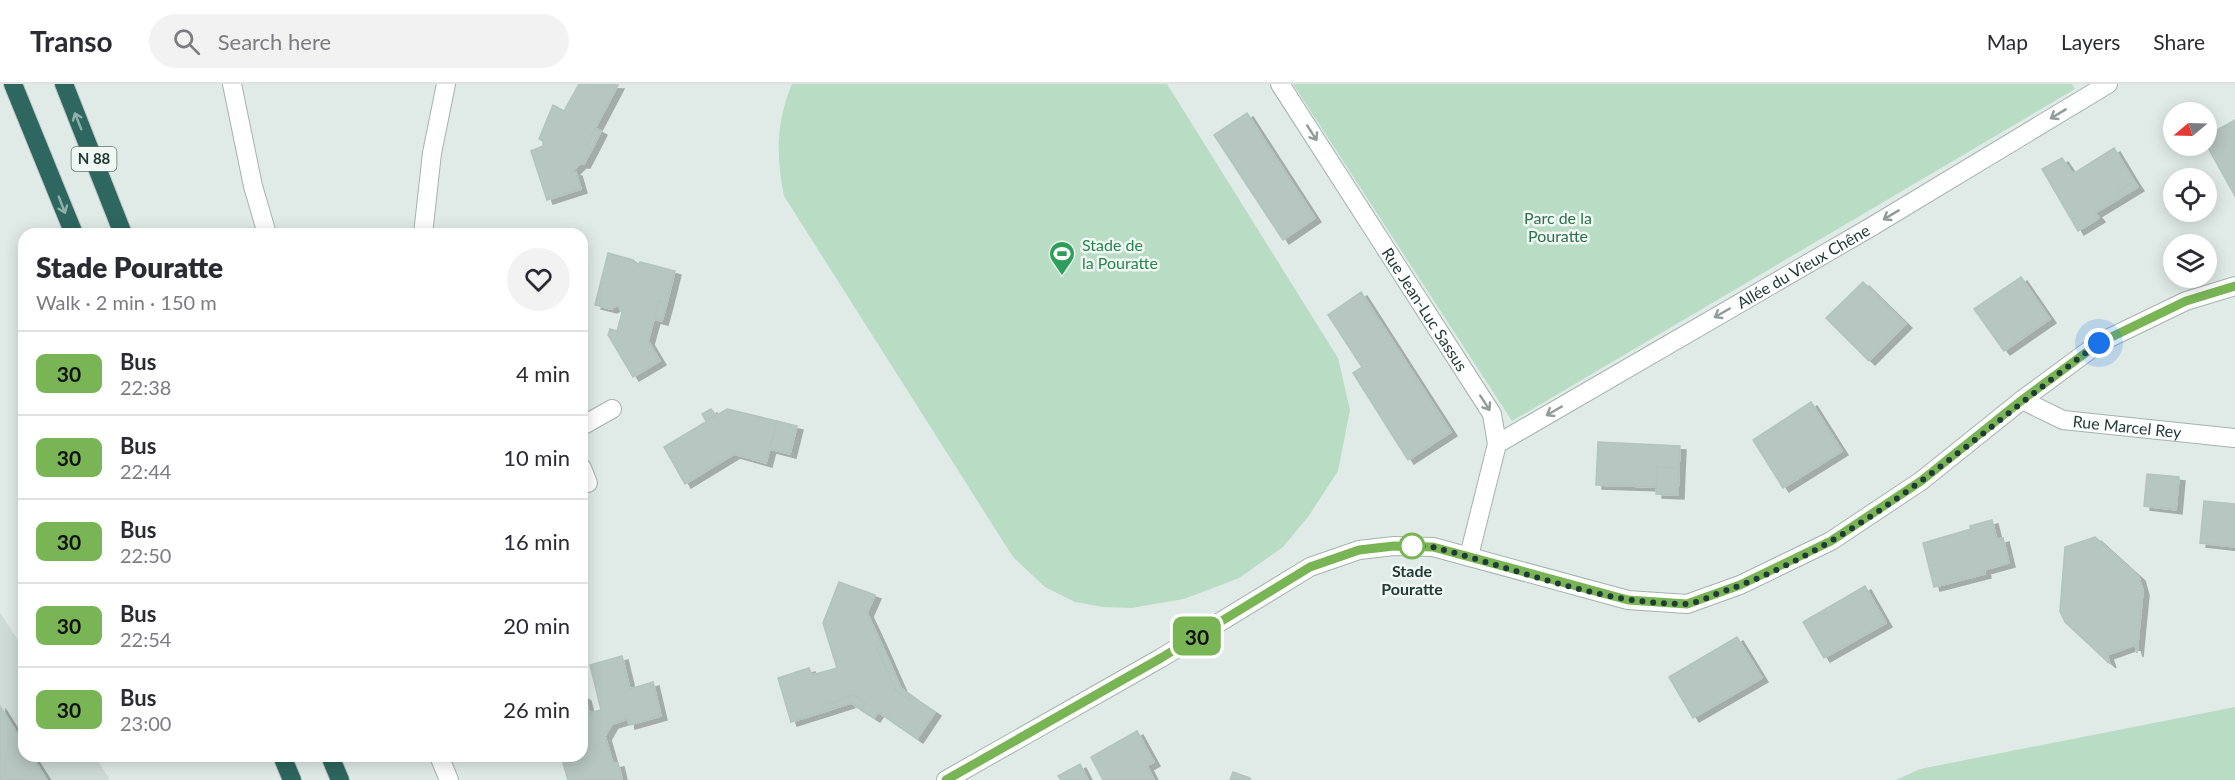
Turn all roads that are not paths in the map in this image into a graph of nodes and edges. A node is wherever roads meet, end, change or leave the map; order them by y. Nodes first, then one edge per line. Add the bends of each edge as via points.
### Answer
1 (4, 84) edge
2 (13, 84) edge
3 (64, 84) edge
4 (232, 84) edge
5 (446, 84) edge
6 (1280, 84) edge
7 (2108, 84) edge
8 (51, 177) junction
9 (72, 228) edge
10 (121, 228) edge
11 (265, 228) edge
12 (424, 228) edge
13 (2235, 286) edge
14 (2022, 400) junction
15 (612, 409) dead end
16 (588, 423) edge
17 (2235, 438) edge
18 (1497, 444) junction
19 (1469, 556) junction
20 (284, 762) edge
21 (332, 762) edge
22 (441, 762) edge
23 (292, 780) edge
24 (340, 780) edge
25 (448, 780) edge
26 (946, 780) edge

1 - 8 highway
2 - 8 highway, N 88
10 -> 3 highway, N 88
4 - 11 street
5 - 12 street via 432,153
6 -> 18 street, Rue Jean-Luc Sassus via 1492,414
7 -> 18 street, Allée du Vieux Chêne
8 -> 9 highway, N 88
13 - 14 street via 2186,301 2099,343
14 - 17 street, Rue Marcel Rey via 2062,420
14 - 19 street via 1921,481 1831,541 1740,585 1687,604 1628,600
15 - 16 street
18 - 19 street, Rue Jean-Luc Sassus
19 - 26 street via 1433,547 1394,546 1359,550 1310,567 1161,658
20 - 23 highway
21 - 24 highway
22 - 25 street

